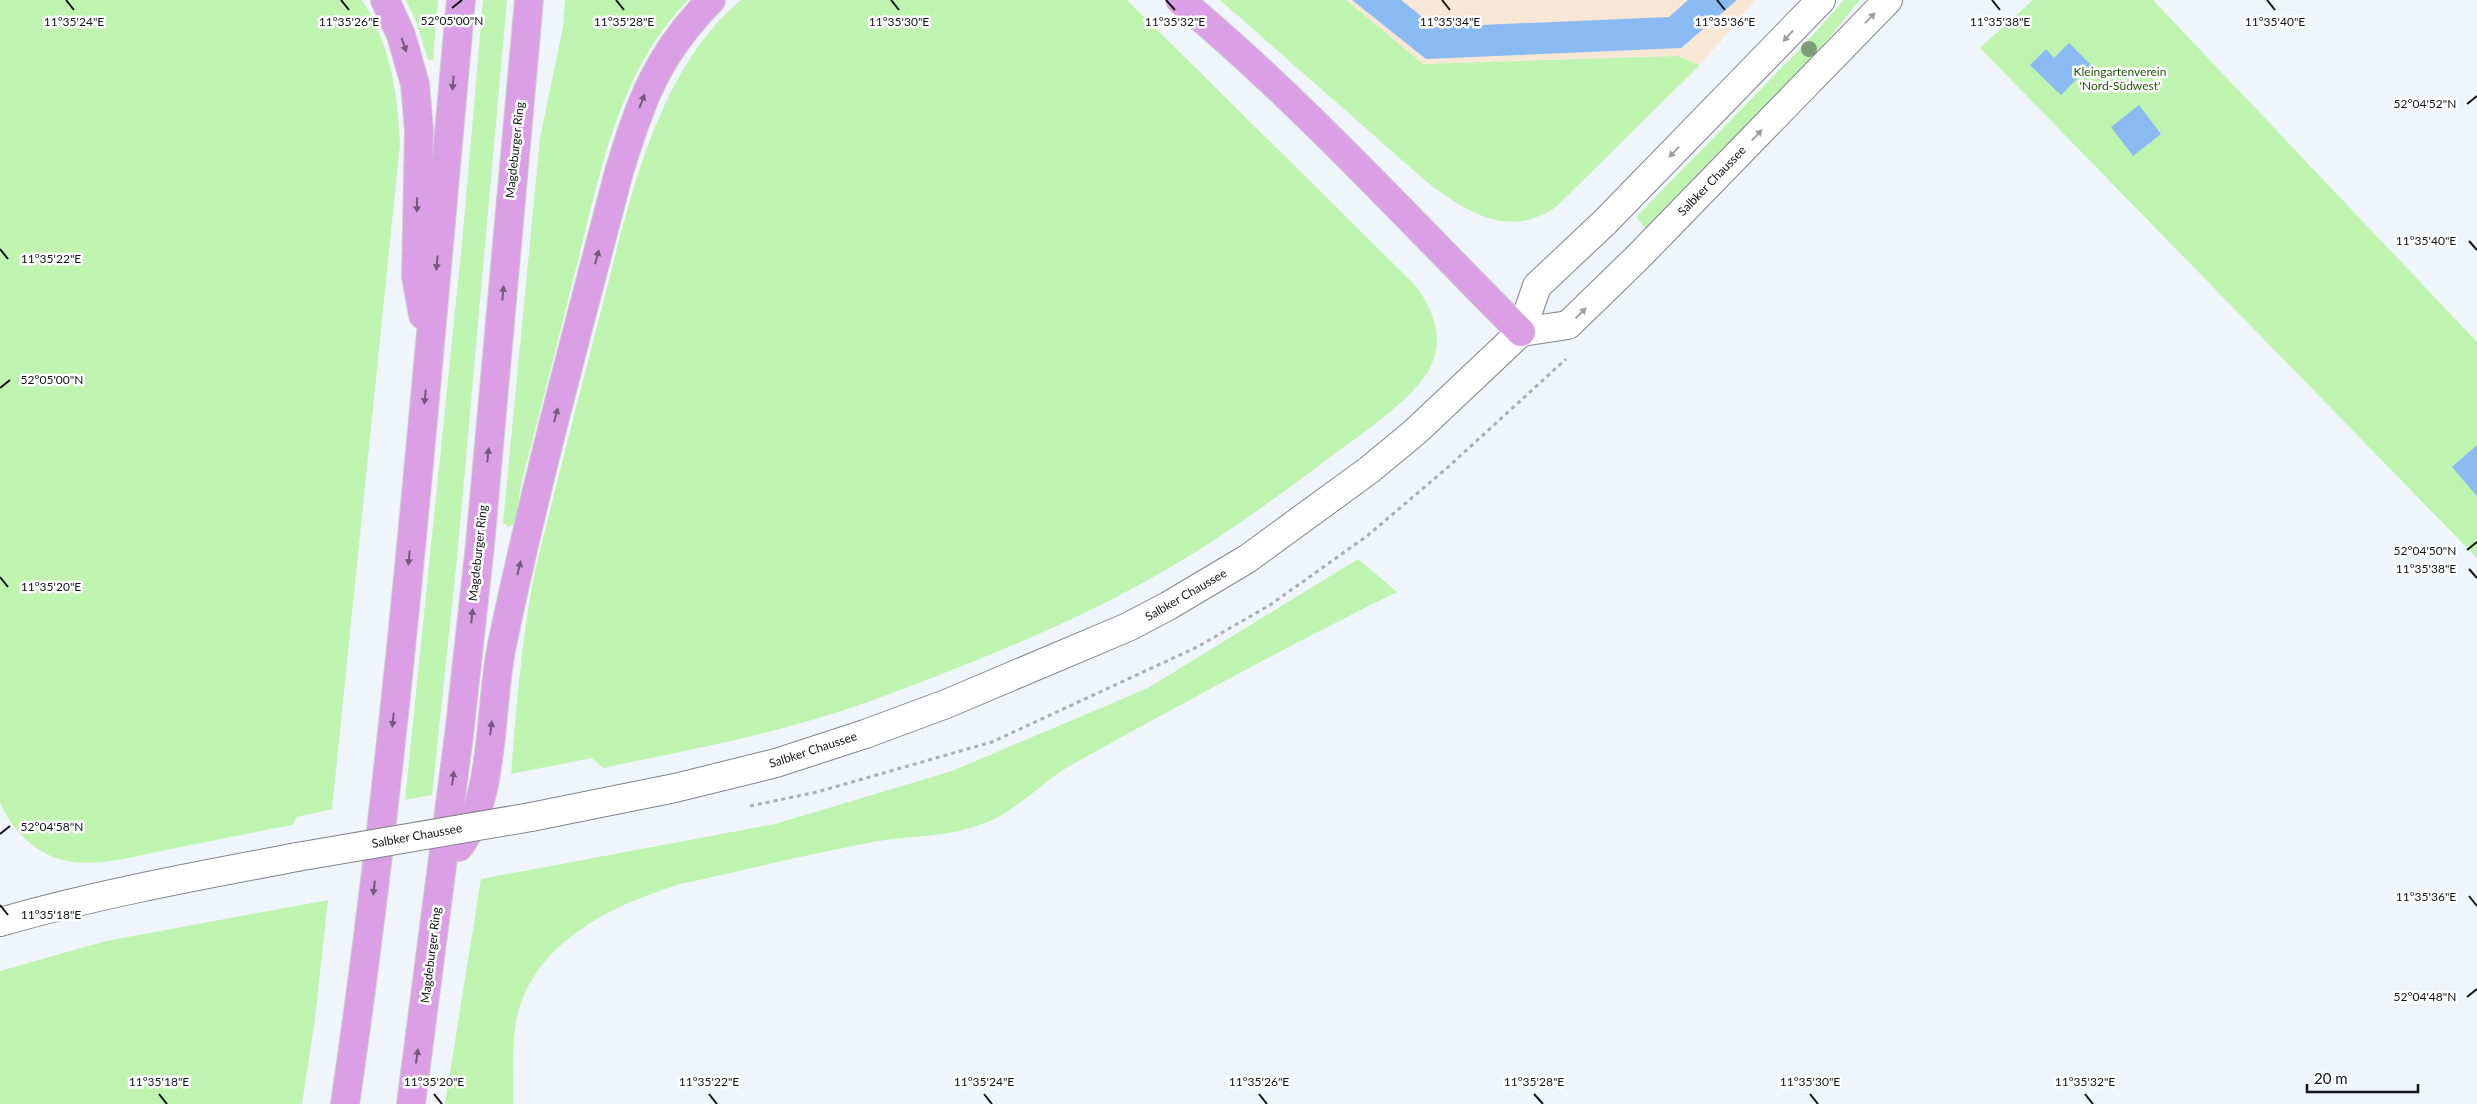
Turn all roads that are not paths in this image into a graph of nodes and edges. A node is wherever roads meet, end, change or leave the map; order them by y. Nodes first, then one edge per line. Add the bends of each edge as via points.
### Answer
1 (385, 0) edge
2 (461, 0) edge
3 (529, 0) edge
4 (711, 0) edge
5 (1180, 0) edge
6 (1821, 0) edge
7 (1888, 0) edge
8 (1520, 332) junction
9 (430, 348) junction
10 (442, 870) junction
11 (0, 922) edge
12 (344, 1104) edge
13 (411, 1104) edge

1 -> 9 highway via 401,35 415,84 419,130 416,276
2 -> 9 highway
10 -> 3 highway, Magdeburger Ring via 480,545
10 -> 4 highway via 468,834 477,809 501,648 541,471 633,125 659,66 688,25
5 - 8 highway via 1316,125 1428,235
6 -> 8 main road, Salbker Chaussee via 1605,222 1537,286
8 -> 7 main road, Salbker Chaussee via 1568,325 1638,258
8 - 11 main road, Salbker Chaussee, bridge via 1415,432 1330,501 1231,569 1128,627 946,704 776,763 675,788 139,887
9 -> 12 highway via 380,839
13 -> 10 highway, Magdeburger Ring

